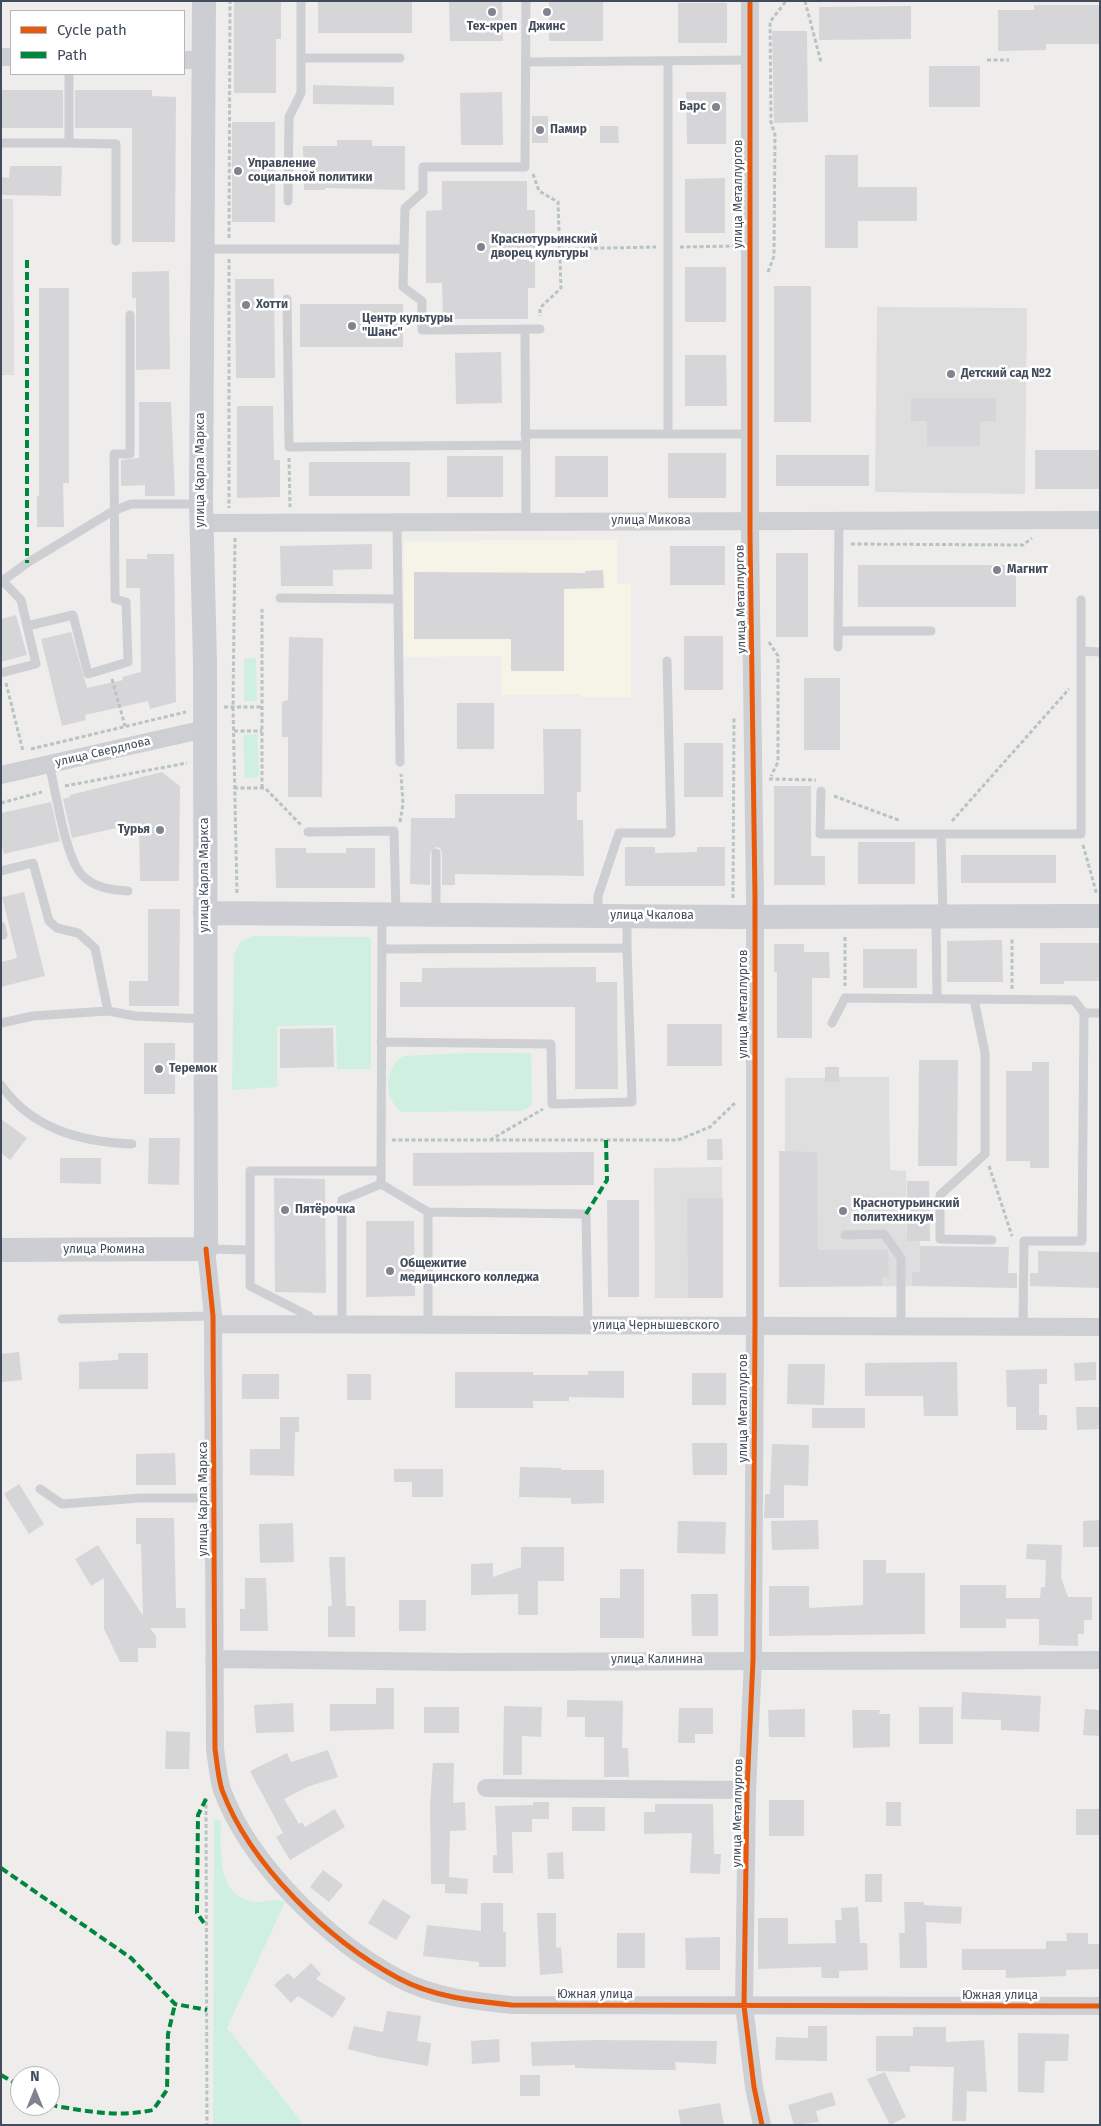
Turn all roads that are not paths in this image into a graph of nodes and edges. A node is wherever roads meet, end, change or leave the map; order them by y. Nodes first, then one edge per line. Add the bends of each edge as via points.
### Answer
1 (204, 1) edge
2 (301, 1) edge
3 (526, 1) edge
4 (750, 1) edge
5 (302, 58) junction
6 (400, 58) dead end
7 (193, 60) edge
8 (750, 60) junction
9 (668, 61) junction
10 (526, 62) junction
11 (69, 75) edge
12 (1, 143) edge
13 (69, 143) junction
14 (288, 201) dead end
15 (116, 241) dead end
16 (201, 249) junction
17 (403, 249) junction
18 (287, 299) dead end
19 (130, 315) dead end
20 (540, 329) road end
21 (525, 330) junction
22 (525, 434) junction
23 (668, 434) junction
24 (750, 434) junction
25 (525, 445) junction
26 (113, 511) junction
27 (201, 513) junction
28 (839, 520) junction
29 (1100, 520) edge
30 (526, 521) junction
31 (750, 521) junction
32 (397, 522) junction
33 (2, 581) edge
34 (280, 598) dead end
35 (397, 599) junction
36 (1081, 600) dead end
37 (27, 626) junction
38 (839, 631) junction
39 (931, 631) dead end
40 (838, 647) dead end
41 (1081, 652) junction
42 (1100, 652) edge
43 (667, 661) dead end
44 (2, 673) edge
45 (205, 718) junction
46 (400, 762) road end
47 (49, 764) junction
48 (1, 775) edge
49 (821, 791) road end
50 (308, 832) road end
51 (939, 834) junction
52 (436, 852) dead end
53 (1, 871) edge
54 (128, 891) dead end
55 (1098, 905) edge
56 (205, 913) junction
57 (389, 914) junction
58 (436, 914) junction
59 (598, 916) junction
60 (627, 916) junction
61 (940, 916) junction
62 (754, 917) junction
63 (1, 926) edge
64 (1, 935) edge
65 (627, 948) junction
66 (382, 949) junction
67 (937, 998) junction
68 (974, 999) junction
69 (108, 1010) junction
70 (1084, 1012) junction
71 (1100, 1012) edge
72 (206, 1019) junction
73 (1, 1023) edge
74 (832, 1024) dead end
75 (381, 1042) junction
76 (1, 1085) edge
77 (132, 1144) dead end
78 (381, 1170) junction
79 (381, 1184) junction
80 (428, 1212) junction
81 (844, 1235) dead end
82 (992, 1240) road end
83 (1, 1250) edge
84 (206, 1250) junction
85 (250, 1250) junction
86 (62, 1319) dead end
87 (213, 1320) junction
88 (309, 1324) junction
89 (342, 1324) junction
90 (428, 1325) junction
91 (588, 1325) junction
92 (755, 1326) junction
93 (901, 1326) junction
94 (1023, 1327) junction
95 (1100, 1327) edge
96 (40, 1489) dead end
97 (214, 1498) junction
98 (214, 1658) junction
99 (753, 1660) junction
100 (1100, 1660) edge
101 (215, 1749) joint
102 (486, 1788) dead end
103 (747, 1790) junction
104 (744, 2006) junction
105 (1100, 2006) edge
106 (762, 2125) edge

1 - 7 main road, улица Карла Маркса
2 - 5 lane
3 - 10 lane
4 - 8 street, улица Металлургов
5 - 6 lane
5 - 14 lane via 301,93 289,117
7 - 16 main road, улица Карла Маркса
8 - 9 lane
8 - 24 street, улица Металлургов
9 - 10 lane
9 - 23 lane
10 - 17 lane via 525,167 424,167 423,192 405,208
11 - 13 lane
12 - 13 lane
13 - 15 lane via 116,144
16 - 17 lane
16 - 27 main road, улица Карла Маркса
17 - 21 lane via 403,287 422,301 422,330
18 - 25 lane via 289,447
19 - 26 lane via 130,454 114,454
20 - 21 lane
21 - 22 lane
22 - 23 lane
22 - 25 lane
23 - 24 lane
24 - 31 street, улица Металлургов
25 - 30 lane
26 - 27 lane via 131,504
26 - 33 lane
26 - 37 lane via 114,599 126,602 128,662 88,674 73,615
27 - 32 street, улица Микова via 234,522
27 - 45 main road, улица Карла Маркса
28 - 29 street, улица Микова
28 - 31 street, улица Микова
28 - 38 lane
30 - 31 street, улица Микова
30 - 32 street, улица Микова
31 - 62 street, улица Металлургов
32 - 35 lane
33 - 37 lane via 21,600
34 - 35 lane
35 - 46 lane
36 - 41 lane
37 - 44 lane via 36,664
38 - 39 lane
38 - 40 lane
41 - 42 lane
41 - 51 lane via 1081,834
43 - 59 lane via 671,833 619,833 598,896
45 - 47 street, улица Свердлова
45 - 56 main road, улица Карла Маркса
47 - 48 street, улица Свердлова
47 - 54 lane via 70,851 82,875 102,888
49 - 51 lane via 820,834
50 - 57 lane via 394,831
51 - 61 lane
52 - 58 lane
53 - 69 lane via 33,863 49,921 57,928 78,933 95,948
55 - 61 main road, улица Чкалова
56 - 57 main road, улица Чкалова
56 - 72 main road, улица Карла Маркса
57 - 58 main road, улица Чкалова
57 - 66 lane
58 - 59 main road, улица Чкалова
59 - 60 main road, улица Чкалова
60 - 62 main road, улица Чкалова
60 - 65 lane
61 - 62 main road, улица Чкалова
61 - 67 lane
62 - 92 street, улица Металлургов
63 - 64 lane
65 - 66 lane
65 - 75 lane via 632,1102 552,1104 551,1044
66 - 75 lane
67 - 68 lane
67 - 74 lane via 845,998
68 - 70 lane via 1074,1000
68 - 82 lane via 985,1053 985,1154 940,1196 940,1239
69 - 72 lane via 135,1016
69 - 73 lane via 33,1016
70 - 71 lane
70 - 94 lane via 1082,1241 1024,1241
72 - 84 main road, улица Карла Маркса
75 - 78 lane
76 - 77 lane via 26,1111 49,1127 83,1139
78 - 79 lane
78 - 85 lane via 250,1171
79 - 80 lane
79 - 89 lane via 342,1200
80 - 90 lane
80 - 91 lane via 586,1214
81 - 93 lane via 884,1234 901,1258
83 - 84 main road, улица Рюмина
84 - 85 lane
84 - 87 street, улица Карла Маркса
85 - 88 lane via 250,1286 309,1316
86 - 87 lane
87 - 88 street, улица Чернышевского
87 - 97 street, улица Карла Маркса
88 - 89 street, улица Чернышевского
89 - 90 street, улица Чернышевского
90 - 91 street, улица Чернышевского
91 - 92 street, улица Чернышевского
92 - 93 street, улица Чернышевского
92 - 99 street, улица Металлургов
93 - 94 street, улица Чернышевского
94 - 95 street, улица Чернышевского
96 - 97 lane via 62,1504 140,1498
97 - 98 street, улица Карла Маркса
98 - 99 street, улица Калинина via 459,1662
98 - 101 street, улица Карла Маркса
99 - 100 street, улица Калинина
99 - 103 street, улица Металлургов
101 - 104 street, Южная улица via 222,1790 248,1840 289,1893 343,1943 399,1979 453,1998 512,2005
102 - 103 street
103 - 104 street, улица Металлургов
104 - 105 street, Южная улица
104 - 106 street, улица Металлургов

